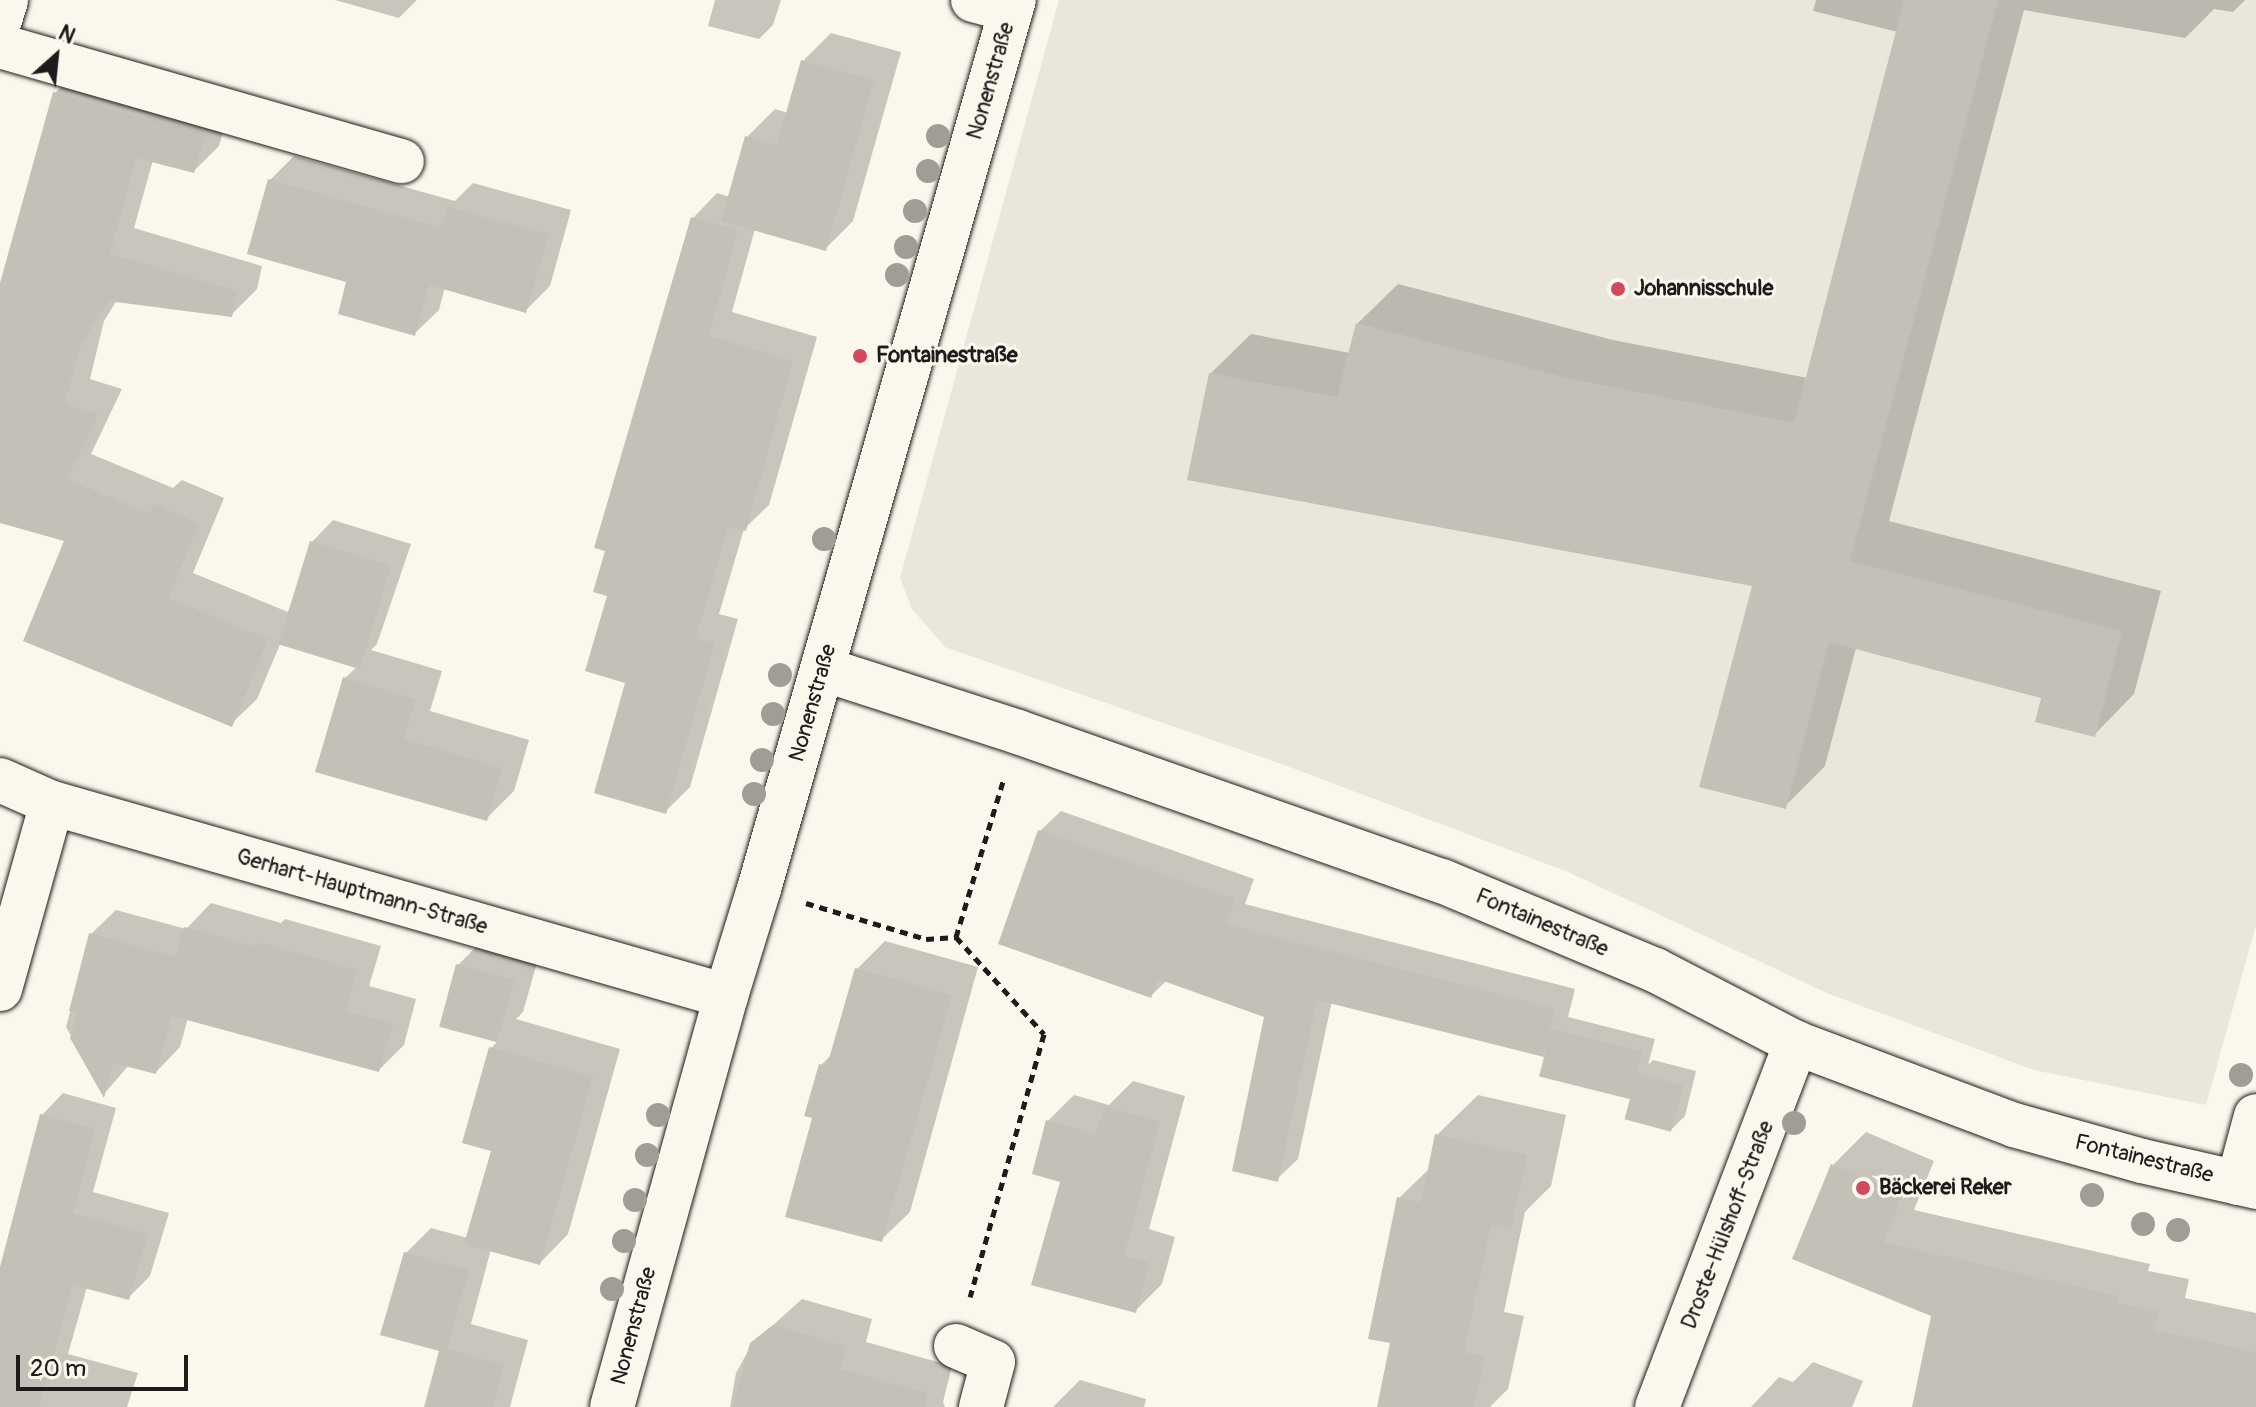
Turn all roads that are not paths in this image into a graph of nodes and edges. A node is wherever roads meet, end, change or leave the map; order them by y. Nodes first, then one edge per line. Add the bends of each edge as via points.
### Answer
1 (6, 0) edge
2 (999, 3) edge
3 (0, 20) edge
4 (0, 46) edge
5 (402, 161) dead end
6 (823, 669) junction
7 (0, 780) edge
8 (52, 803) junction
9 (0, 989) edge
10 (726, 996) junction
11 (1796, 1043) junction
12 (2256, 1116) edge
13 (2247, 1185) edge
14 (956, 1346) road end
15 (612, 1407) edge
16 (981, 1407) edge
17 (1657, 1407) edge

1 - 3 street
2 - 6 street, Nonenstraße
4 - 5 street
6 - 10 street, Nonenstraße
6 - 11 street, Fontainestraße via 1442,881 1655,970
7 - 8 street, Gerhart-Hauptmann-Straße
8 - 9 street
8 - 10 street, Gerhart-Hauptmann-Straße
10 - 15 street, Nonenstraße
11 - 13 street, Fontainestraße via 2014,1125
11 - 17 street, Droste-Hülshoff-Straße
12 - 13 street
14 - 16 street via 993,1362

